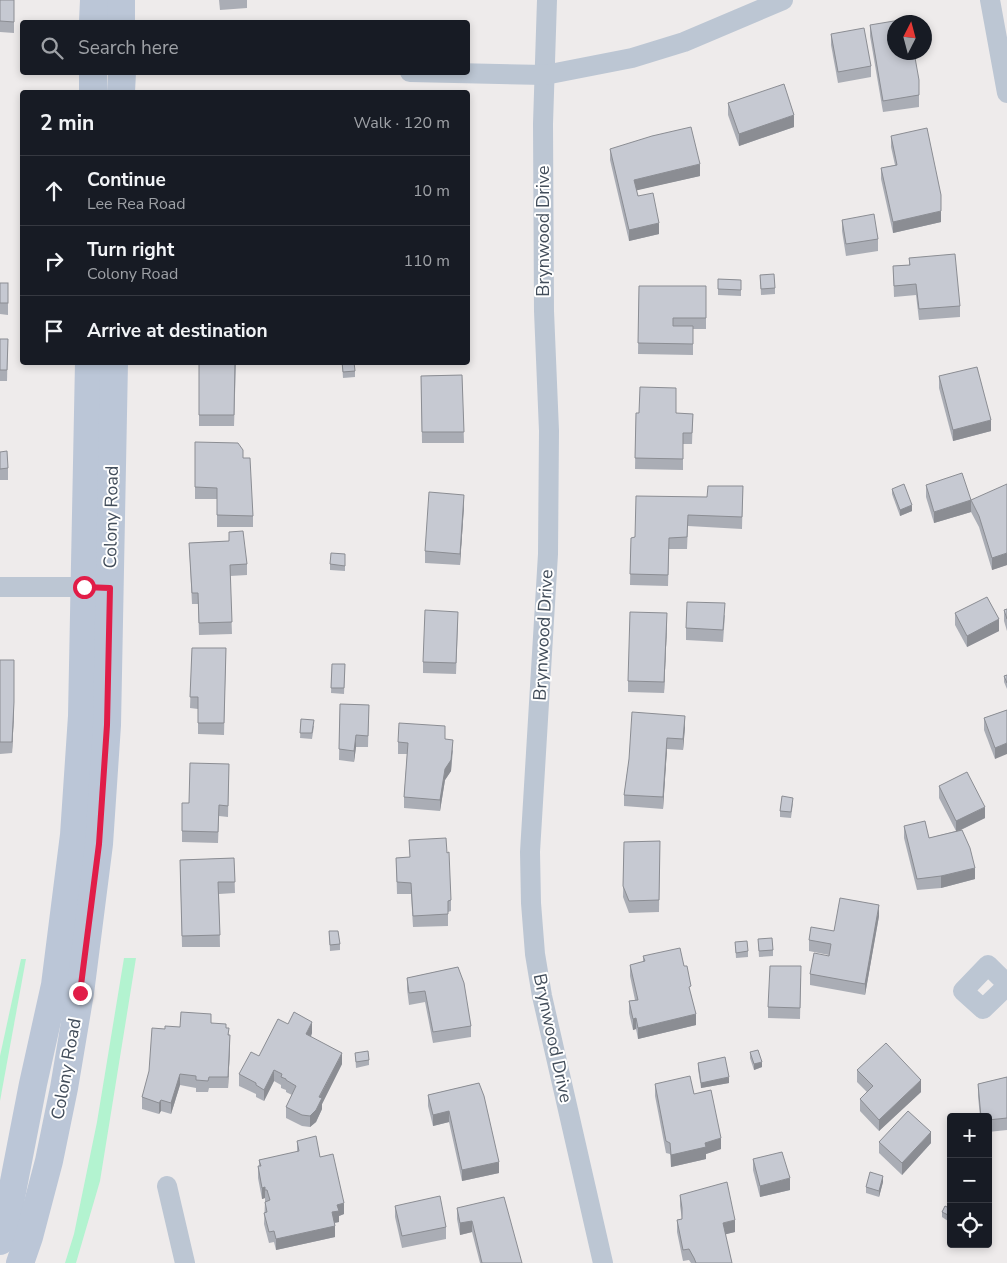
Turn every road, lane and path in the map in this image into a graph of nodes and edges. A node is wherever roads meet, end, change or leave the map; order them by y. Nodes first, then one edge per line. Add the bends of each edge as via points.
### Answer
1 (94, 0) edge
2 (121, 0) edge
3 (547, 0) edge
4 (783, 0) edge
5 (990, 0) edge
6 (93, 20) edge
7 (121, 20) edge
8 (470, 73) edge
9 (93, 75) edge
10 (122, 75) edge
11 (545, 75) junction
12 (93, 90) edge
13 (121, 90) edge
14 (1007, 93) edge
15 (89, 365) edge
16 (114, 365) edge
17 (0, 587) edge
18 (97, 587) junction
19 (33, 1084) junction
20 (64, 1088) junction
21 (167, 1186) dead end
22 (0, 1241) edge
23 (20, 1263) edge
24 (185, 1263) edge
25 (603, 1263) edge

1 - 6 main road
2 - 7 main road
3 - 11 street, Brynwood Drive
4 - 11 street via 684,42 632,58
5 - 14 street
8 - 11 street
9 - 12 main road
10 - 13 main road
11 - 25 street, Brynwood Drive via 548,554 530,852 531,903 542,996
15 - 18 main road, Colony Road
16 - 18 main road, Colony Road
17 - 18 street
18 - 19 main road, Colony Road via 82,716 74,835 55,984
18 - 20 main road, Colony Road via 107,725 99,844
19 - 20 main road
19 - 22 main road, Colony Road
20 - 23 main road, Colony Road via 49,1161
21 - 24 street

